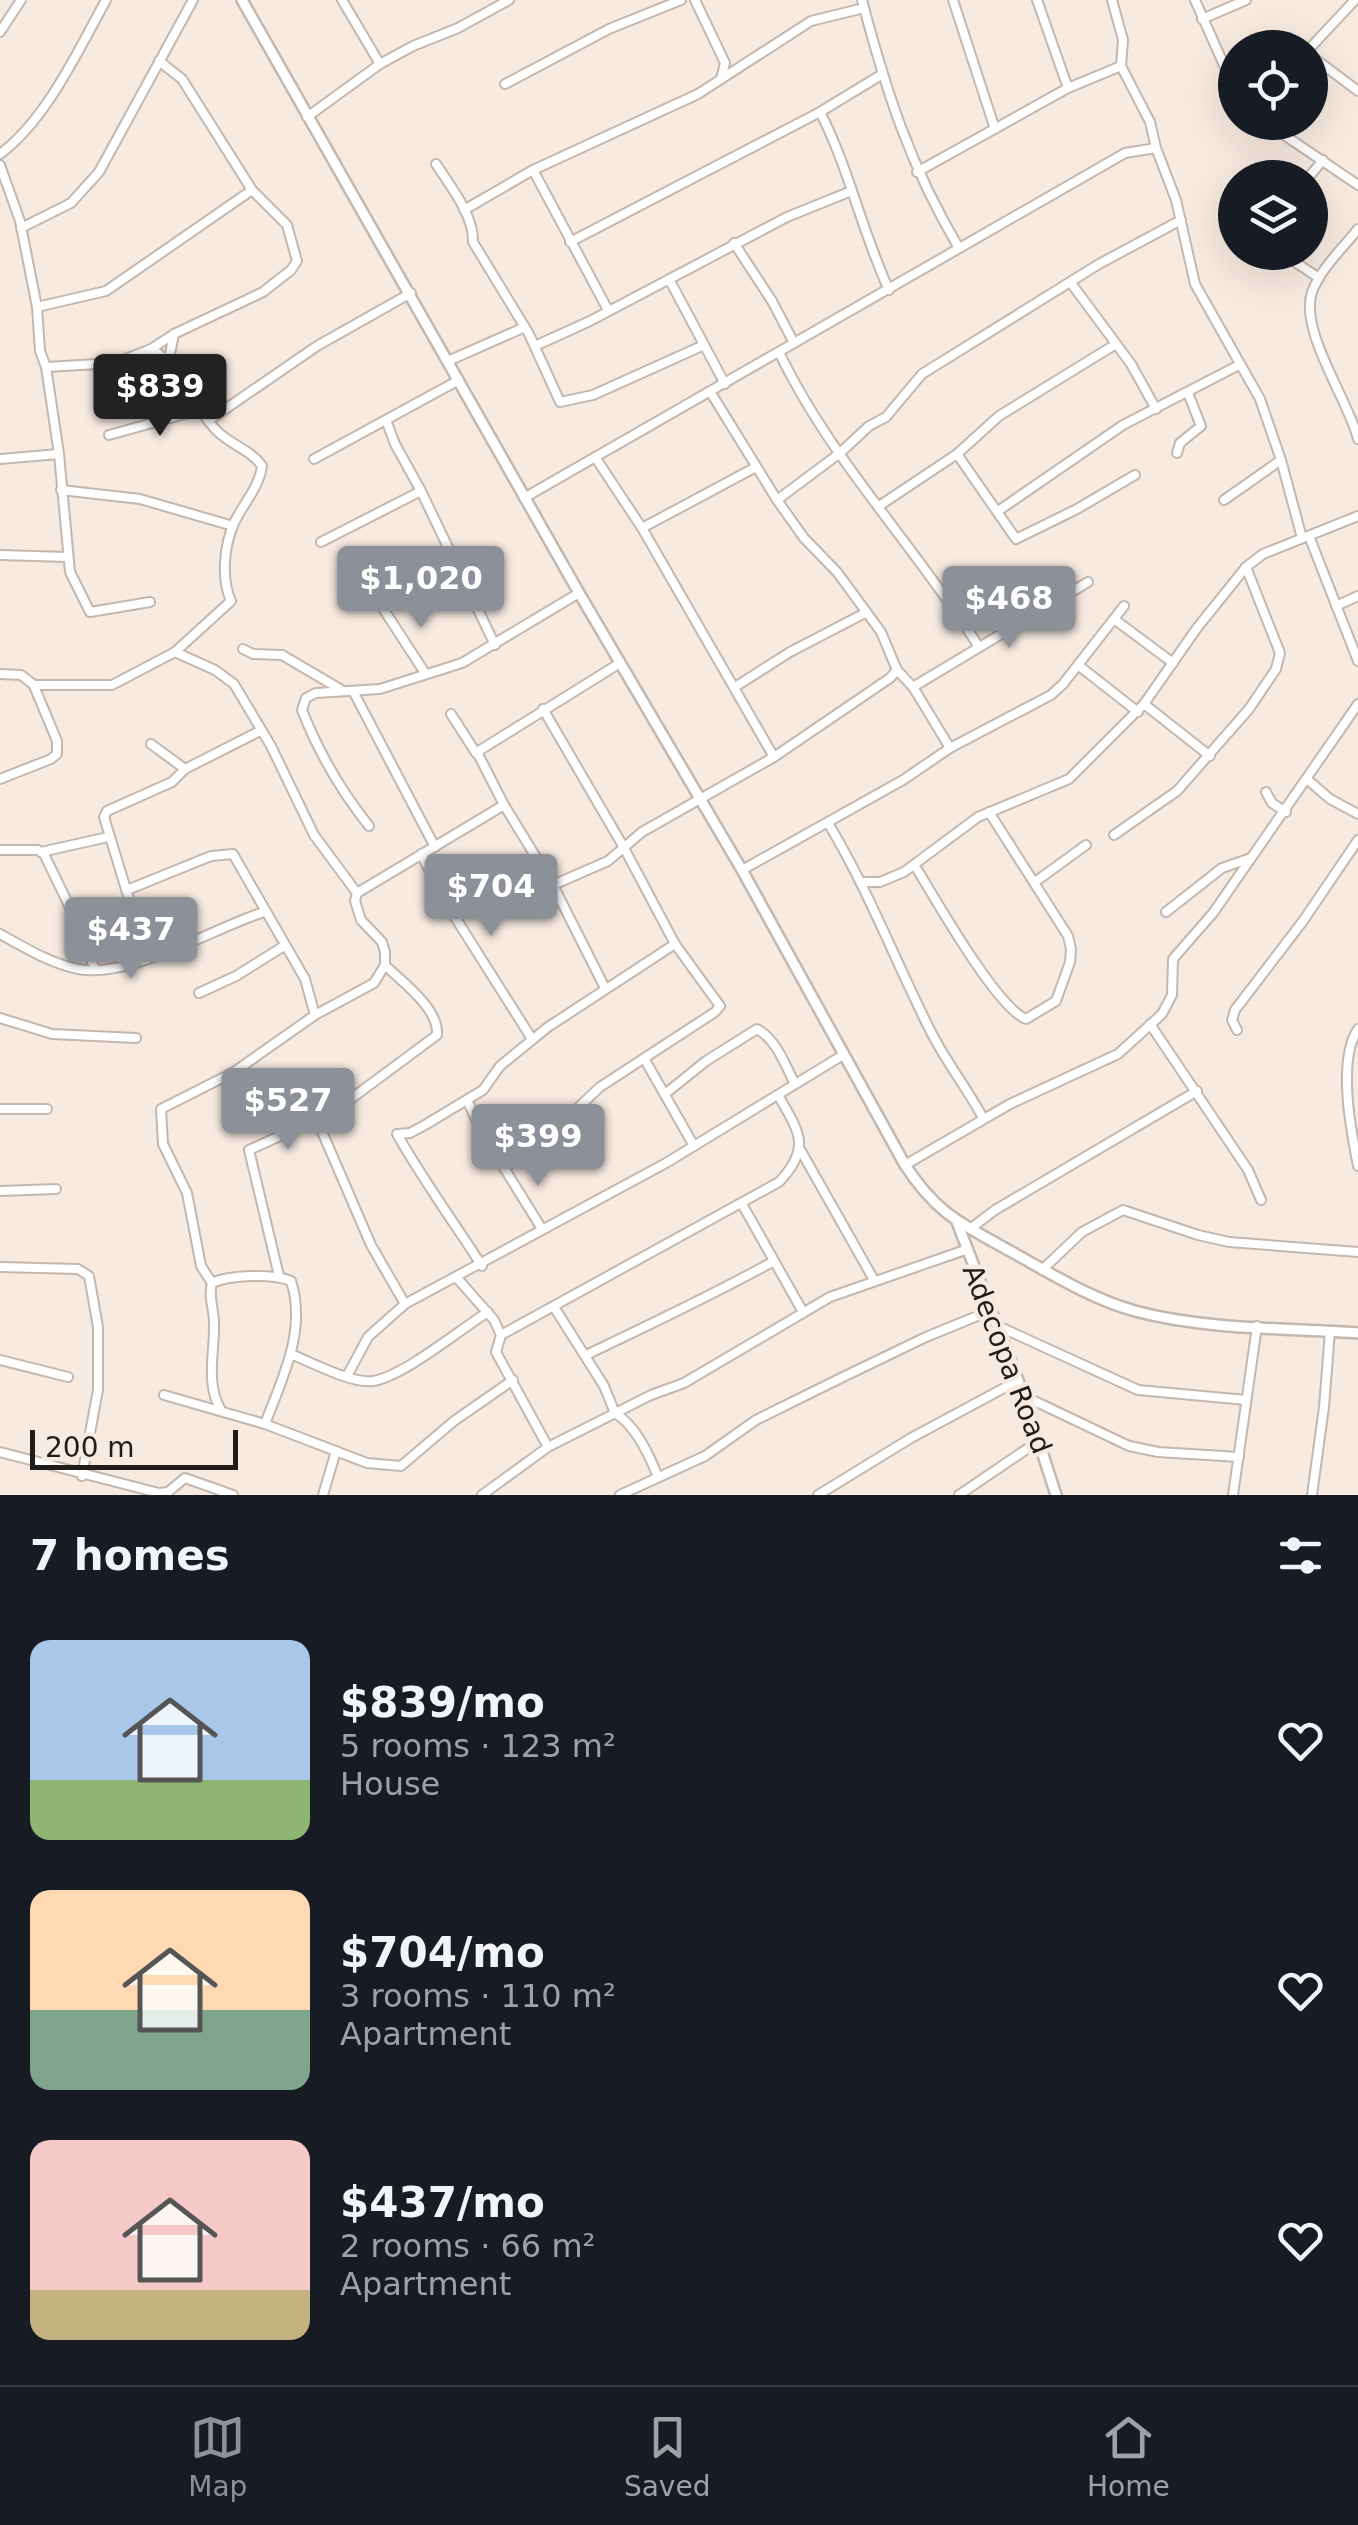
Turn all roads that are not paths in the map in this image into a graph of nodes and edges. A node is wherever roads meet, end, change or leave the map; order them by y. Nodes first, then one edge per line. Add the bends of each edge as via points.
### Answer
1 (20, 0) edge
2 (106, 0) edge
3 (193, 0) edge
4 (242, 0) edge
5 (342, 0) edge
6 (509, 0) edge
7 (681, 0) edge
8 (695, 0) edge
9 (952, 0) edge
10 (1038, 0) edge
11 (1112, 0) edge
12 (1194, 0) edge
13 (1246, 0) edge
14 (1356, 2) edge
15 (863, 4) edge
16 (1202, 18) junction
17 (0, 32) edge
18 (1328, 32) edge
19 (1218, 52) edge
20 (159, 61) junction
21 (725, 63) junction
22 (380, 64) junction
23 (1121, 66) junction
24 (1328, 66) edge
25 (740, 67) junction
26 (881, 75) junction
27 (721, 80) junction
28 (505, 84) dead end
29 (1068, 88) junction
30 (1358, 92) edge
31 (820, 112) junction
32 (307, 117) junction
33 (995, 130) junction
34 (1292, 140) edge
35 (1156, 148) junction
36 (0, 154) edge
37 (1323, 160) edge
38 (0, 164) edge
39 (436, 164) dead end
40 (1328, 164) edge
41 (532, 170) junction
42 (917, 172) junction
43 (1358, 185) edge
44 (252, 190) junction
45 (850, 192) junction
46 (464, 210) junction
47 (1181, 220) junction
48 (21, 228) junction
49 (1358, 228) edge
50 (570, 242) junction
51 (734, 243) junction
52 (958, 248) junction
53 (1307, 270) edge
54 (1319, 278) junction
55 (669, 279) junction
56 (1071, 283) junction
57 (889, 290) junction
58 (411, 293) junction
59 (37, 307) junction
60 (608, 310) junction
61 (525, 327) junction
62 (174, 334) junction
63 (794, 342) junction
64 (1116, 344) junction
65 (704, 345) junction
66 (535, 346) junction
67 (151, 349) junction
68 (779, 352) junction
69 (448, 361) junction
70 (168, 364) junction
71 (1239, 365) junction
72 (46, 367) junction
73 (459, 380) junction
74 (725, 384) junction
75 (711, 393) junction
76 (1188, 394) junction
77 (1156, 409) junction
78 (199, 410) junction
79 (386, 420) junction
80 (208, 421) junction
81 (108, 435) dead end
82 (1358, 439) edge
83 (840, 453) junction
84 (59, 454) junction
85 (957, 454) junction
86 (1177, 454) dead end
87 (595, 457) junction
88 (314, 458) dead end
89 (0, 460) edge
90 (1281, 460) junction
91 (756, 467) junction
92 (1135, 475) dead end
93 (61, 490) junction
94 (421, 491) junction
95 (524, 498) junction
96 (777, 500) junction
97 (1224, 500) dead end
98 (879, 506) junction
99 (998, 511) junction
100 (1358, 516) edge
101 (233, 526) junction
102 (642, 528) junction
103 (1306, 537) junction
104 (321, 542) dead end
105 (0, 555) edge
106 (67, 558) junction
107 (1246, 567) junction
108 (1088, 582) dead end
109 (579, 592) junction
110 (1358, 596) edge
111 (150, 602) dead end
112 (1124, 606) dead end
113 (1336, 606) junction
114 (384, 610) dead end
115 (865, 613) junction
116 (1114, 619) junction
117 (495, 645) junction
118 (979, 647) junction
119 (243, 649) dead end
120 (176, 652) junction
121 (1173, 662) junction
122 (1358, 662) edge
123 (620, 663) junction
124 (1078, 665) junction
125 (897, 670) junction
126 (426, 672) junction
127 (0, 674) edge
128 (34, 686) junction
129 (913, 687) junction
130 (735, 688) junction
131 (340, 689) junction
132 (354, 691) junction
133 (1358, 704) edge
134 (1141, 708) junction
135 (543, 710) junction
136 (451, 714) dead end
137 (260, 731) junction
138 (152, 744) dead end
139 (950, 748) junction
140 (1210, 756) junction
141 (479, 757) junction
142 (774, 757) junction
143 (185, 768) junction
144 (0, 779) edge
145 (1308, 780) junction
146 (1266, 792) dead end
147 (702, 799) junction
148 (504, 805) junction
149 (990, 812) junction
150 (1286, 812) junction
151 (1358, 814) edge
152 (828, 822) junction
153 (368, 826) dead end
154 (1114, 835) dead end
155 (108, 838) junction
156 (1358, 840) edge
157 (1086, 845) dead end
158 (623, 846) junction
159 (435, 847) junction
160 (0, 850) edge
161 (41, 852) junction
162 (421, 854) junction
163 (1251, 858) junction
164 (915, 866) junction
165 (742, 870) junction
166 (861, 882) junction
167 (1035, 882) junction
168 (553, 885) junction
169 (127, 890) junction
170 (356, 892) junction
171 (264, 912) junction
172 (1166, 912) dead end
173 (2, 935) edge
174 (674, 944) junction
175 (284, 946) junction
176 (0, 949) edge
177 (147, 958) junction
178 (384, 965) junction
179 (95, 970) junction
180 (605, 988) junction
181 (199, 993) dead end
182 (316, 1016) junction
183 (0, 1018) edge
184 (1150, 1024) junction
185 (1358, 1029) edge
186 (1237, 1030) dead end
187 (136, 1038) dead end
188 (532, 1039) junction
189 (842, 1055) junction
190 (645, 1060) junction
191 (795, 1084) junction
192 (1197, 1091) junction
193 (664, 1094) junction
194 (778, 1095) junction
195 (466, 1100) junction
196 (0, 1109) edge
197 (47, 1109) dead end
198 (983, 1118) junction
199 (312, 1121) junction
200 (694, 1146) junction
201 (801, 1151) junction
202 (905, 1165) junction
203 (1358, 1166) edge
204 (504, 1168) junction
205 (56, 1189) dead end
206 (0, 1191) edge
207 (1260, 1200) dead end
208 (742, 1204) junction
209 (957, 1222) junction
210 (542, 1229) junction
211 (970, 1229) junction
212 (965, 1250) junction
213 (1358, 1252) edge
214 (774, 1261) junction
215 (482, 1266) junction
216 (0, 1267) edge
217 (1042, 1270) junction
218 (279, 1276) junction
219 (457, 1278) junction
220 (874, 1280) junction
221 (212, 1283) junction
222 (406, 1304) junction
223 (554, 1307) junction
224 (992, 1310) junction
225 (488, 1312) junction
226 (803, 1312) junction
227 (998, 1326) junction
228 (1258, 1326) junction
229 (1330, 1331) junction
230 (1358, 1333) edge
231 (501, 1335) junction
232 (291, 1354) junction
233 (586, 1356) junction
234 (0, 1360) edge
235 (348, 1376) junction
236 (68, 1377) dead end
237 (512, 1380) junction
238 (1017, 1380) junction
239 (164, 1395) dead end
240 (1024, 1396) junction
241 (1246, 1400) junction
242 (221, 1410) junction
243 (615, 1413) junction
244 (264, 1424) junction
245 (1040, 1440) junction
246 (548, 1447) junction
247 (336, 1451) junction
248 (0, 1452) edge
249 (1239, 1458) junction
250 (82, 1476) junction
251 (658, 1477) junction
252 (233, 1495) edge
253 (323, 1495) edge
254 (482, 1495) edge
255 (620, 1495) edge
256 (818, 1495) edge
257 (959, 1495) edge
258 (1056, 1495) edge
259 (1233, 1495) edge
260 (1312, 1495) edge

1 - 17 street
2 - 36 street via 45,108
3 - 20 street
4 - 32 street
5 - 22 street
6 - 22 street
7 - 28 street
8 - 21 street
9 - 33 street
10 - 29 street
11 - 23 street via 1123,40
12 - 16 street
13 - 16 street
14 - 18 street
15 - 25 street via 811,20
15 - 26 street
16 - 19 street
20 - 44 street via 192,93
20 - 48 street via 85,189
21 - 25 street
21 - 27 street
22 - 32 street
23 - 29 street
23 - 35 street
24 - 30 street
25 - 27 street
26 - 31 street
26 - 42 street
27 - 41 street
29 - 33 street
31 - 45 street
31 - 50 street
32 - 58 street
33 - 42 street
34 - 37 street
35 - 47 street
35 - 52 street via 1126,153
38 - 48 street
39 - 46 street
40 - 43 street
41 - 46 street
41 - 50 street
42 - 52 street
44 - 59 street via 106,291
44 - 62 street via 286,225 297,261 264,292
45 - 51 street
45 - 57 street
46 - 61 street via 473,242
47 - 56 street
47 - 71 street via 1195,284
48 - 59 street
49 - 54 street
50 - 60 street
51 - 55 street
51 - 63 street
52 - 57 street
53 - 54 street
54 - 82 street via 1311,323
55 - 60 street
55 - 65 street
56 - 64 street
56 - 83 street via 915,380 886,417
57 - 63 street
58 - 69 street
58 - 80 street via 317,346
59 - 72 street
60 - 66 street
61 - 66 street
61 - 69 street
62 - 67 street
62 - 70 street
63 - 68 street
64 - 77 street
64 - 85 street via 1000,416
65 - 66 street via 566,403 556,396
65 - 74 street
67 - 70 street
67 - 72 street via 115,363
68 - 74 street
68 - 83 street
69 - 73 street
70 - 78 street
71 - 76 street
71 - 90 street via 1260,399
72 - 84 street
73 - 79 street
73 - 95 street
74 - 75 street
75 - 87 street
75 - 91 street
76 - 77 street
76 - 86 street via 1201,426
77 - 99 street
78 - 80 street
78 - 81 street
79 - 88 street
79 - 94 street
80 - 101 street via 262,466
83 - 96 street
83 - 98 street
84 - 89 street
84 - 93 street
85 - 98 street
85 - 99 street
87 - 95 street
87 - 102 street
90 - 97 street
90 - 103 street
91 - 96 street
91 - 102 street
92 - 99 street via 1016,539
93 - 101 street via 140,499
93 - 106 street
94 - 104 street
94 - 117 street
95 - 109 street
96 - 115 street
98 - 118 street
100 - 103 street
101 - 120 street via 225,567 231,601
102 - 130 street
103 - 107 street
103 - 113 street
105 - 106 street
106 - 111 street via 90,612
107 - 121 street
107 - 140 street via 1280,660
108 - 118 street
109 - 117 street
109 - 123 street
110 - 113 street
112 - 116 street
113 - 122 street
114 - 126 street
115 - 125 street
115 - 130 street
116 - 121 street
116 - 124 street
117 - 126 street
118 - 129 street
119 - 131 street via 282,655
120 - 128 street via 112,685
120 - 137 street via 230,680
121 - 134 street
123 - 135 street
123 - 147 street
124 - 134 street
124 - 139 street via 1051,695
125 - 129 street
125 - 142 street
126 - 132 street via 404,683
127 - 128 street via 20,675
128 - 144 street via 57,754
129 - 139 street
130 - 142 street
131 - 132 street
131 - 153 street via 306,698 302,710
132 - 159 street
133 - 145 street
134 - 140 street
134 - 149 street via 1068,779
135 - 141 street via 480,748
135 - 158 street
136 - 141 street
137 - 143 street
137 - 170 street via 314,835
138 - 143 street
139 - 152 street
140 - 154 street via 1177,791
141 - 148 street
142 - 147 street
143 - 155 street via 172,782 107,811
145 - 150 street
145 - 151 street
146 - 150 street
147 - 158 street
147 - 165 street
148 - 159 street
148 - 168 street
149 - 164 street
149 - 167 street
150 - 163 street
152 - 165 street
152 - 166 street
155 - 161 street
155 - 169 street
156 - 186 street via 1235,1010
157 - 167 street
158 - 168 street via 598,867
158 - 174 street
159 - 162 street
160 - 161 street
161 - 179 street
162 - 170 street
162 - 188 street
163 - 172 street via 1222,868
163 - 184 street via 1173,959 1172,995
164 - 166 street via 880,882
164 - 167 street via 995,988 1026,1018 1056,1000 1072,950
165 - 189 street
166 - 198 street via 932,1035
168 - 180 street
169 - 171 street via 211,856 233,854
169 - 177 street
170 - 178 street via 361,920 382,942
171 - 175 street
171 - 177 street
173 - 176 street
173 - 179 street via 51,962
174 - 180 street
174 - 190 street via 719,1009
175 - 181 street
175 - 182 street
177 - 179 street
178 - 182 street via 374,982
178 - 199 street via 422,1002 436,1036
180 - 188 street
182 - 221 street via 234,1072 161,1109 163,1144 187,1194 201,1266
183 - 187 street via 52,1034
184 - 192 street
184 - 198 street via 1118,1054
185 - 203 street via 1349,1070
188 - 195 street
189 - 191 street
189 - 202 street
190 - 193 street
190 - 204 street via 600,1087 548,1138
191 - 193 street via 767,1034 757,1029
191 - 194 street
192 - 207 street
192 - 211 street
193 - 200 street
194 - 200 street
194 - 201 street
195 - 204 street
195 - 215 street via 397,1134
196 - 197 street
198 - 202 street
199 - 218 street via 249,1150
199 - 222 street via 370,1245
200 - 210 street
201 - 208 street via 780,1182
201 - 220 street
202 - 209 street via 926,1197
204 - 210 street
205 - 206 street
208 - 214 street
208 - 223 street
209 - 211 street
209 - 212 street, Adecopa Road
210 - 215 street
211 - 217 street
212 - 220 street
212 - 224 street, Adecopa Road
213 - 217 street via 1230,1242 1124,1210 1082,1232
214 - 226 street
214 - 233 street
215 - 219 street
216 - 250 street via 78,1269 88,1276 98,1326 98,1390
217 - 228 street via 1138,1312
218 - 221 street
218 - 232 street via 291,1280 295,1293
219 - 222 street
219 - 225 street
220 - 226 street
221 - 242 street via 211,1374
222 - 235 street via 368,1337
223 - 231 street
223 - 233 street
224 - 227 street, Adecopa Road
224 - 251 street via 756,1420 705,1456
225 - 231 street
225 - 235 street via 402,1370 370,1382
226 - 243 street via 684,1384
227 - 238 street, Adecopa Road
227 - 241 street via 1138,1390
228 - 229 street
228 - 241 street
229 - 230 street
229 - 260 street
231 - 237 street via 496,1352
232 - 235 street
232 - 244 street
233 - 243 street
234 - 236 street
237 - 246 street
237 - 247 street via 401,1466
238 - 240 street, Adecopa Road
238 - 256 street
239 - 242 street
240 - 245 street, Adecopa Road
240 - 249 street via 1130,1446
241 - 249 street
242 - 244 street
243 - 246 street
243 - 251 street
244 - 247 street
245 - 257 street
245 - 258 street, Adecopa Road
246 - 254 street
247 - 253 street
248 - 250 street
249 - 259 street
250 - 252 street via 159,1493 193,1479
251 - 255 street

